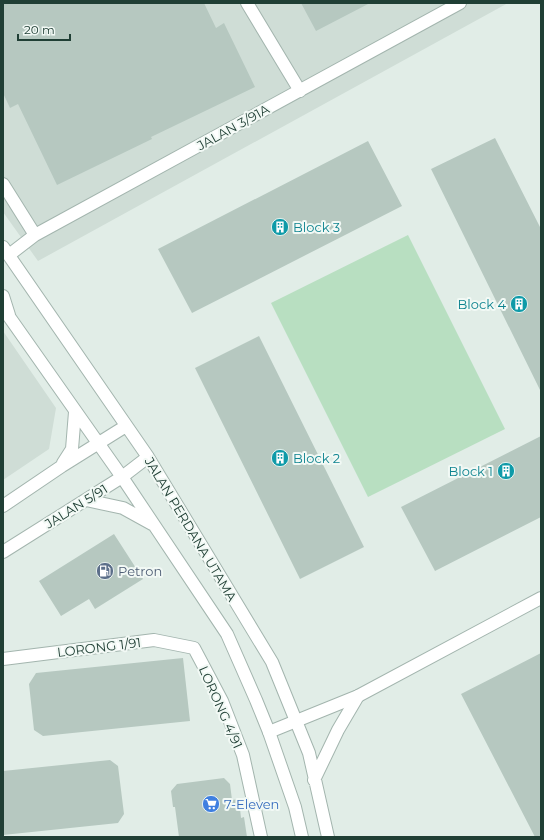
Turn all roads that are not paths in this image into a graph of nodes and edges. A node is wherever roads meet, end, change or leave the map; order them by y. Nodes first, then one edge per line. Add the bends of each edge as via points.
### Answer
1 (247, 3) edge
2 (460, 3) edge
3 (300, 91) junction
4 (3, 184) edge
5 (35, 236) junction
6 (5, 254) edge
7 (3, 296) edge
8 (6, 313) edge
9 (75, 412) junction
10 (126, 426) junction
11 (97, 444) junction
12 (148, 457) junction
13 (62, 466) junction
14 (122, 477) junction
15 (86, 500) junction
16 (3, 506) edge
17 (153, 524) junction
18 (3, 552) edge
19 (541, 598) edge
20 (194, 648) joint
21 (3, 659) edge
22 (358, 696) junction
23 (297, 720) junction
24 (268, 732) junction
25 (314, 780) junction
26 (261, 837) edge
27 (302, 837) edge
28 (328, 837) edge

1 - 3 street
2 - 3 street, JALAN 3/91A
3 - 5 street, JALAN 3/91A
4 - 5 street
5 - 6 street, JALAN 3/91A
6 - 10 street, JALAN PERDANA UTAMA
7 - 8 street
8 - 9 street
9 - 11 street
9 - 13 street via 72,449
10 - 11 street
10 - 12 street, JALAN PERDANA UTAMA
11 - 13 street
11 - 14 street, JALAN PERDANA UTAMA
12 - 14 street, JALAN 5/91
12 - 23 street, JALAN PERDANA UTAMA via 272,662
13 - 16 street
14 - 15 street, JALAN 5/91
14 - 17 street, JALAN PERDANA UTAMA
15 - 17 street via 123,508
15 - 18 street, JALAN 5/91
17 - 24 street, JALAN PERDANA UTAMA via 226,634
19 - 22 street
20 - 21 street, LORONG 1/91 via 154,640
20 - 26 street, LORONG 4/91 via 222,701 243,755
22 - 23 street
22 - 25 street
23 - 24 street
23 - 25 street, JALAN PERDANA UTAMA via 309,754
24 - 27 street, JALAN PERDANA UTAMA via 295,807
25 - 28 street, JALAN PERDANA UTAMA

